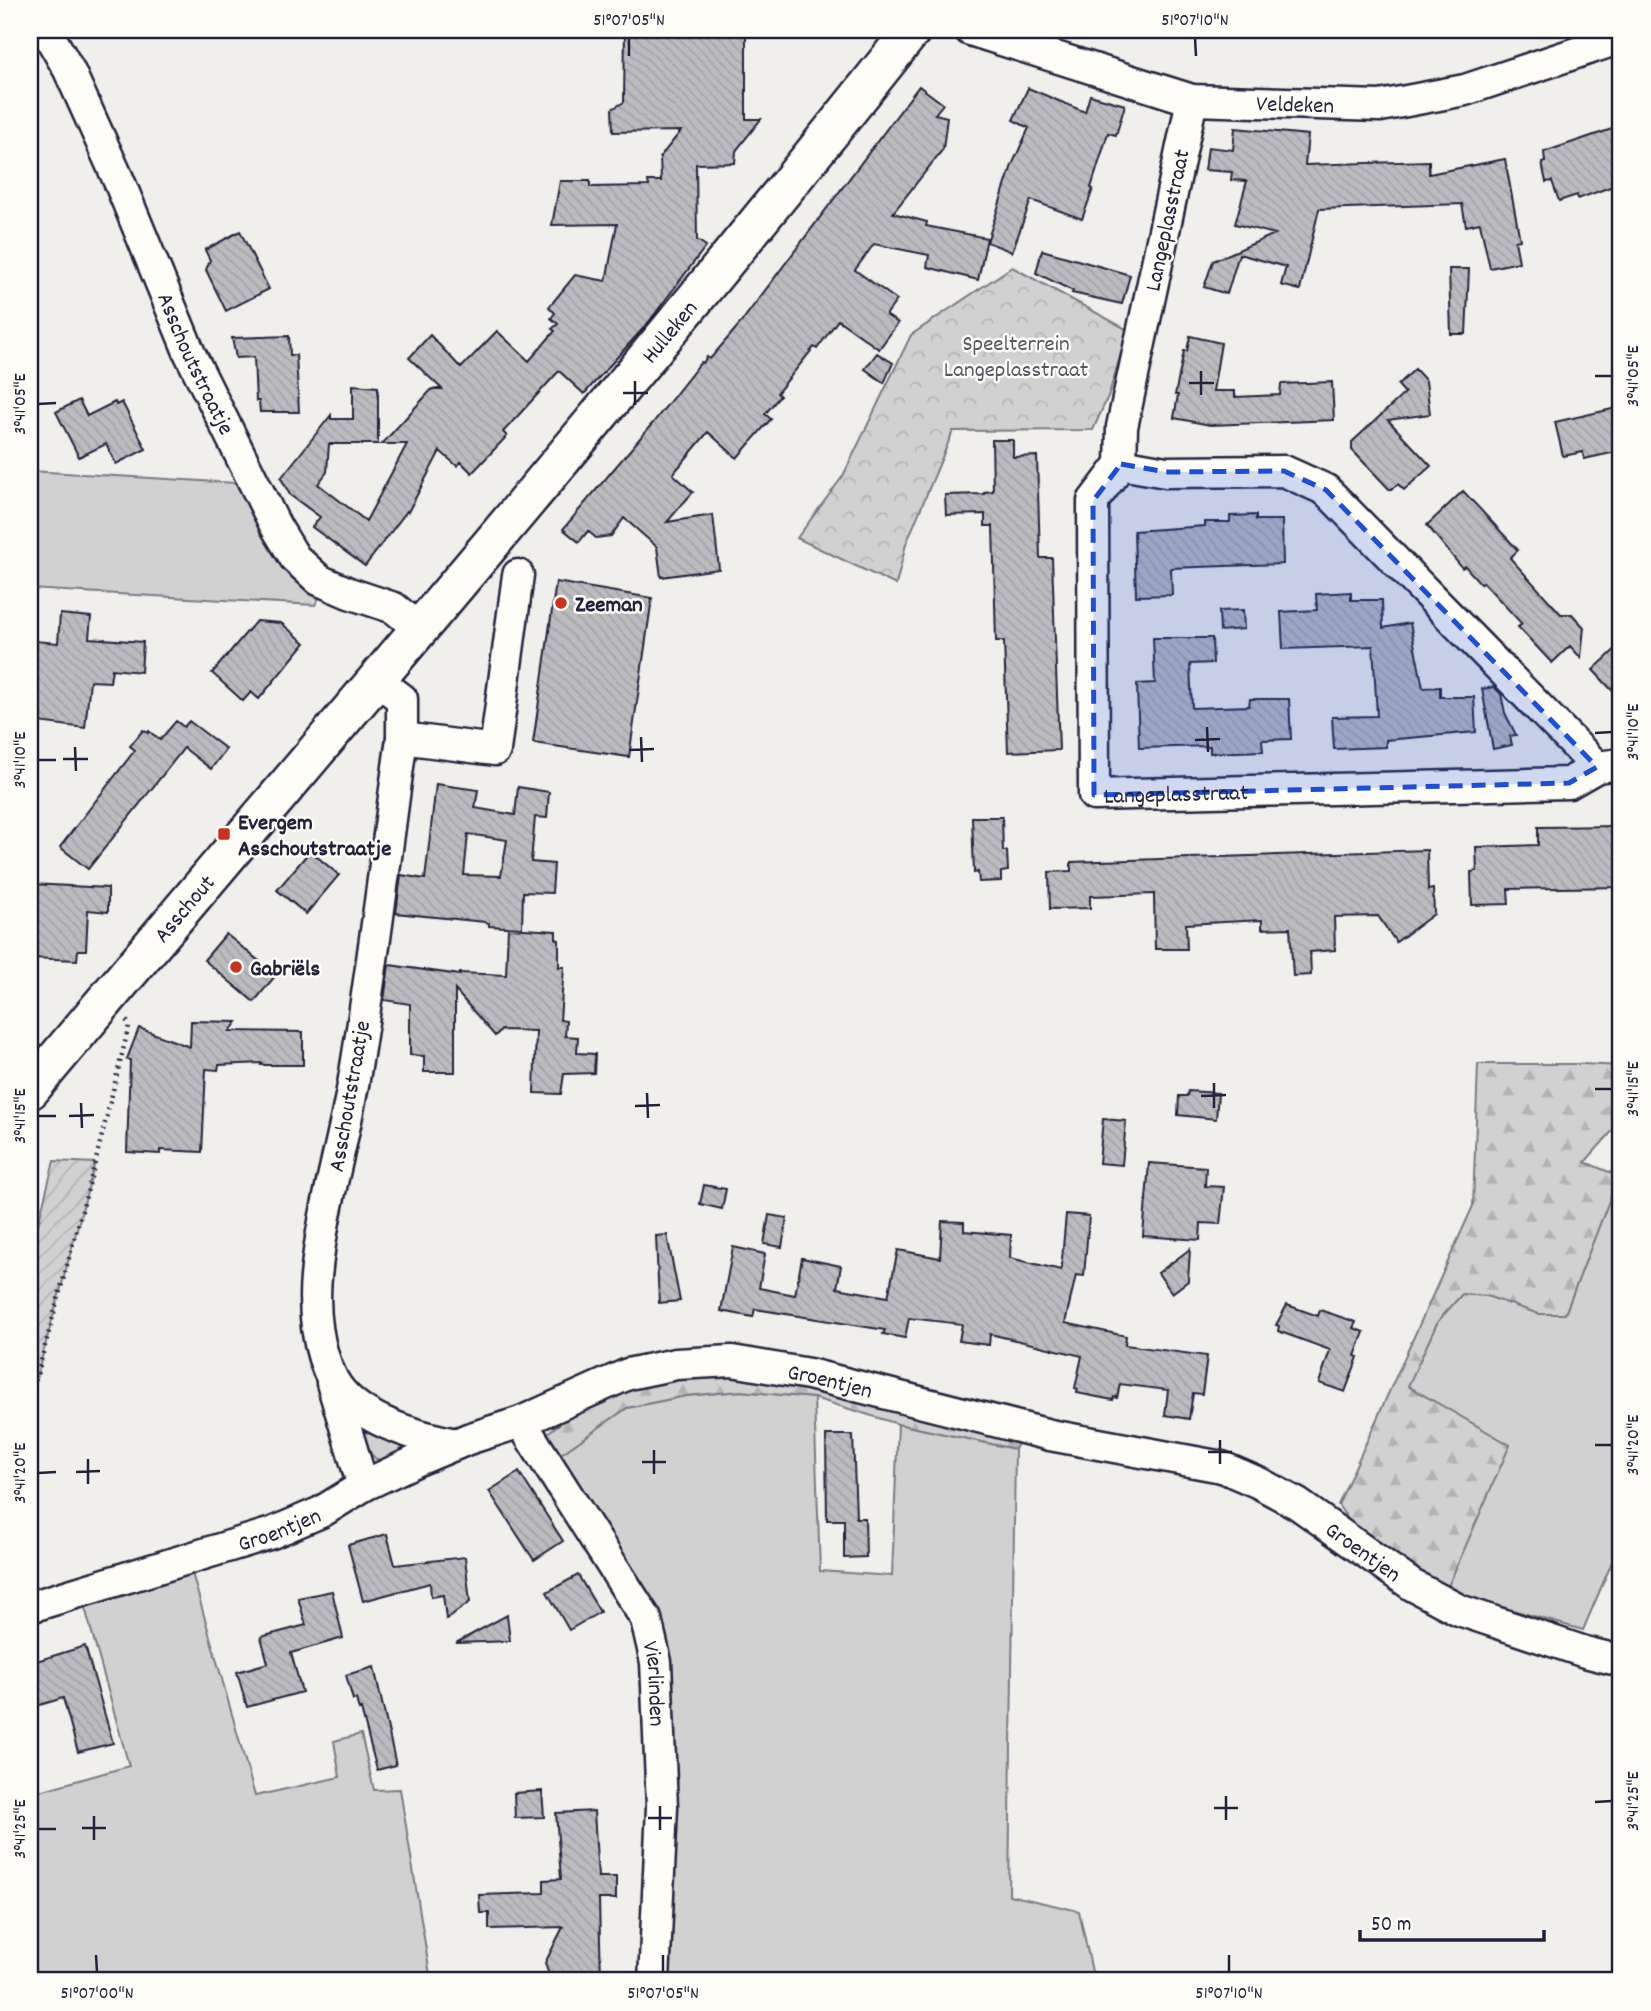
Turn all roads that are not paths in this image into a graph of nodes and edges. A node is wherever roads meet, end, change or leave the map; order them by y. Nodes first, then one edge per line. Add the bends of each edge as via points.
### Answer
1 (46, 30) edge
2 (912, 30) edge
3 (970, 30) edge
4 (1621, 38) edge
5 (1192, 100) junction
6 (1121, 464) junction
7 (518, 575) dead end
8 (420, 629) junction
9 (377, 681) junction
10 (402, 738) junction
11 (1609, 766) edge
12 (30, 1090) edge
13 (327, 1366) junction
14 (520, 1422) junction
15 (457, 1444) junction
16 (363, 1486) junction
17 (30, 1607) edge
18 (1621, 1661) edge
19 (654, 1981) edge

1 - 8 street, Asschoutstraatje via 113,169 190,354 295,558 319,580 394,608
2 - 8 main road, Hulleken
3 - 5 street, Veldeken
4 - 5 street, Veldeken via 1465,90 1380,106
5 - 6 street, Langeplasstraat via 1122,427
6 - 11 street, Langeplasstraat via 1166,472 1284,471 1326,490
6 - 11 street, Langeplasstraat via 1093,500 1094,795 1569,783
7 - 10 street via 495,750
8 - 9 main road, Asschout
9 - 10 street, Asschoutstraatje via 401,699
9 - 12 main road, Asschout
10 - 13 street, Asschoutstraatje via 354,1081 316,1276 315,1311
13 - 15 street, Asschoutstraatje via 343,1393 365,1412 424,1438
13 - 16 street
14 - 15 street, Groentjen
14 - 18 street, Groentjen via 628,1374 676,1364 732,1361 809,1374 1050,1435 1222,1467 1298,1504 1412,1585 1459,1610
14 - 19 street, Vierlinden via 646,1619 656,1662 662,1807
15 - 16 street, Groentjen
16 - 17 street, Groentjen via 321,1512 272,1533

